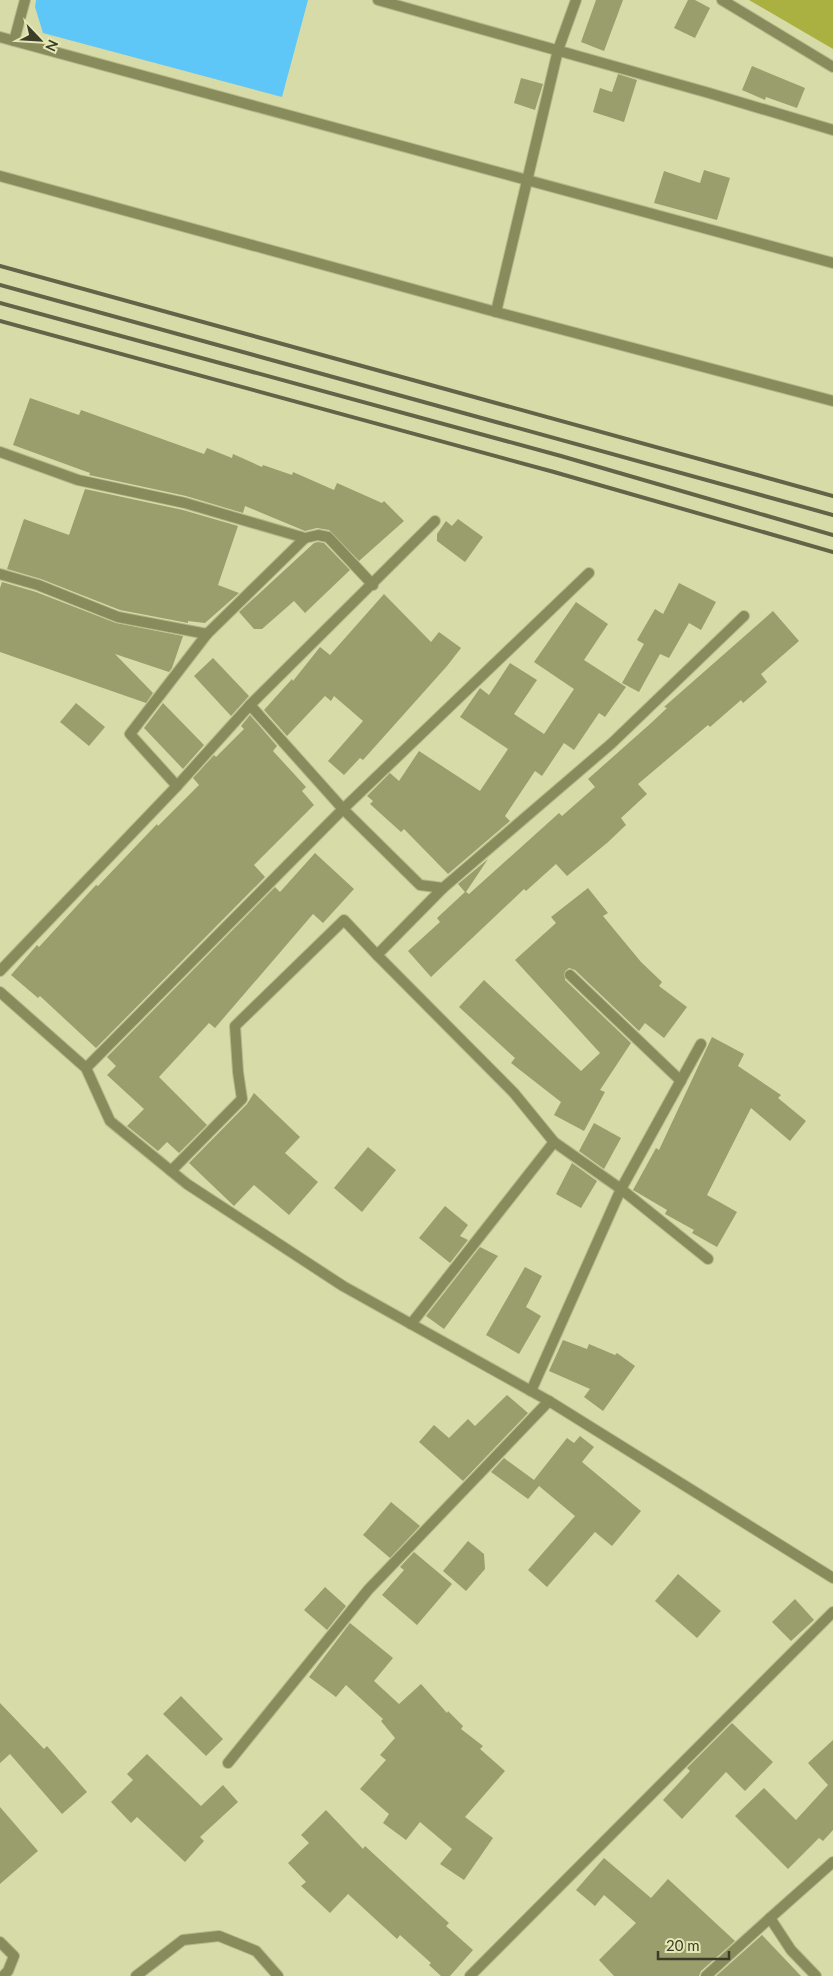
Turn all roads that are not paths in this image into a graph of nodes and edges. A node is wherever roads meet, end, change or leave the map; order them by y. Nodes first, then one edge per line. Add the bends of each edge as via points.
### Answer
1 (25, 0) edge
2 (378, 0) edge
3 (576, 0) edge
4 (722, 0) edge
5 (0, 38) edge
6 (14, 41) junction
7 (558, 50) junction
8 (833, 67) edge
9 (833, 130) edge
10 (0, 176) edge
11 (529, 180) junction
12 (833, 263) edge
13 (496, 312) junction
14 (833, 401) edge
15 (0, 452) edge
16 (435, 521) dead end
17 (304, 538) junction
18 (589, 573) dead end
19 (0, 574) edge
20 (373, 585) junction
21 (744, 616) dead end
22 (207, 634) junction
23 (250, 705) junction
24 (177, 786) junction
25 (343, 809) junction
26 (443, 888) junction
27 (378, 955) junction
28 (0, 971) edge
29 (570, 975) dead end
30 (0, 992) edge
31 (701, 1044) dead end
32 (86, 1068) junction
33 (681, 1081) junction
34 (554, 1142) junction
35 (171, 1171) junction
36 (622, 1189) junction
37 (708, 1259) dead end
38 (411, 1324) junction
39 (531, 1391) junction
40 (549, 1401) junction
41 (833, 1578) edge
42 (833, 1612) edge
43 (228, 1763) dead end
44 (833, 1862) edge
45 (770, 1918) junction
46 (0, 1942) edge
47 (2, 1976) edge
48 (136, 1976) edge
49 (278, 1976) edge
50 (470, 1976) edge
51 (706, 1976) edge
52 (816, 1976) edge

1 - 6 street
2 - 7 street
3 - 7 street
4 - 8 street
5 - 6 street
6 - 11 street
7 - 9 street
7 - 11 street
10 - 13 street
11 - 12 street
11 - 13 street
13 - 14 street
15 - 17 street via 78,480 185,502
16 - 20 street
17 - 20 street via 328,537
17 - 22 street
18 - 25 street
19 - 22 street via 38,585 118,617
20 - 23 street
21 - 26 street via 612,742
22 - 24 street via 130,734
23 - 24 street
23 - 25 street
24 - 28 street
25 - 26 street via 420,885
25 - 32 street
26 - 27 street
27 - 34 street via 514,1093
27 - 35 street via 344,920 235,1026 242,1099
29 - 33 street
30 - 32 street
31 - 33 street
32 - 35 street via 110,1121
33 - 36 street
34 - 36 street
34 - 38 street
35 - 38 street via 343,1286
36 - 37 street
36 - 39 street
38 - 39 street
39 - 40 street
40 - 41 street
40 - 43 street via 368,1590
42 - 50 street
44 - 45 street
45 - 51 street
45 - 52 street via 791,1950
46 - 47 street via 14,1956 8,1971
48 - 49 street via 183,1940 219,1936 256,1951

